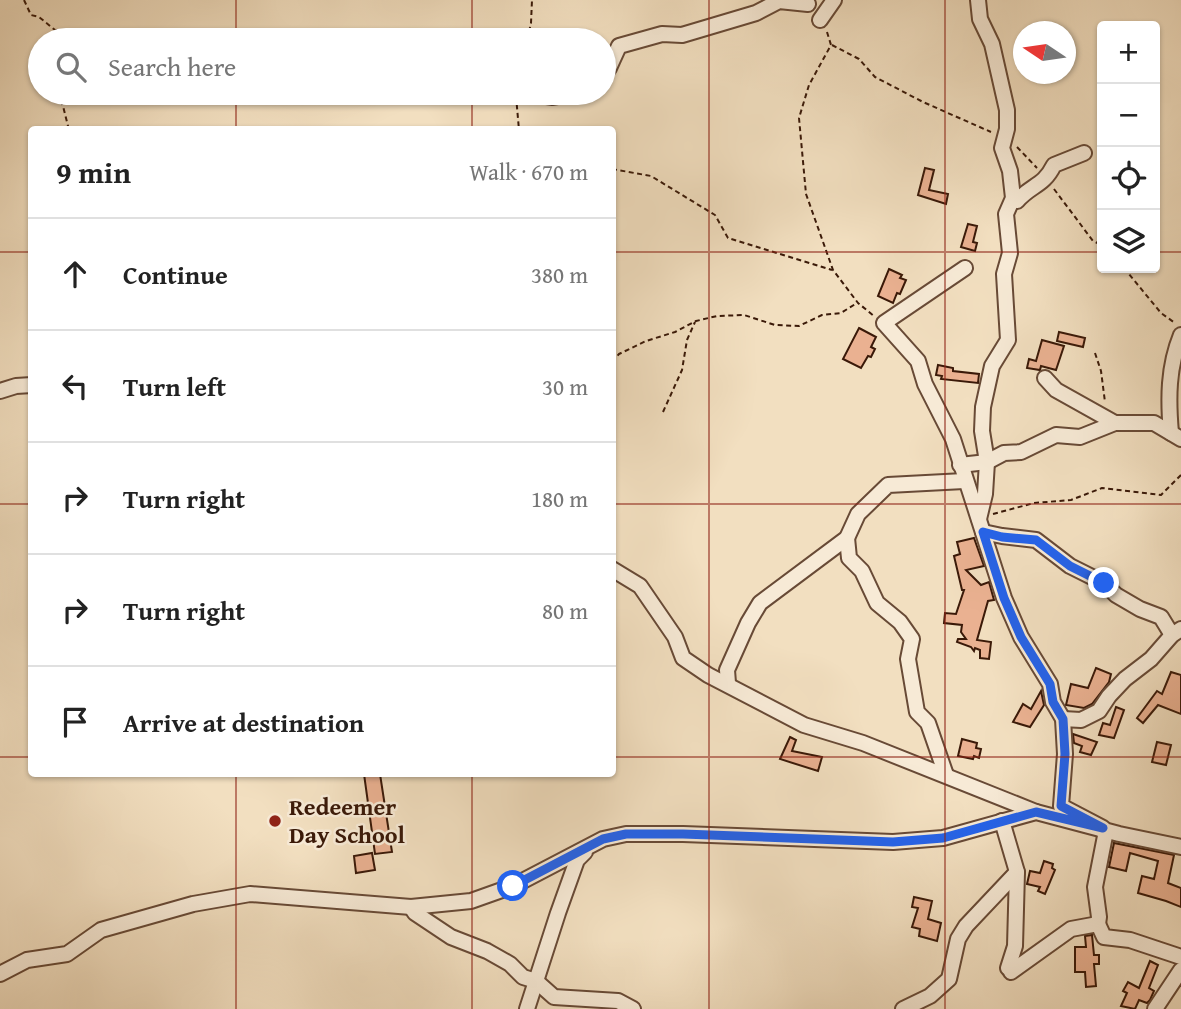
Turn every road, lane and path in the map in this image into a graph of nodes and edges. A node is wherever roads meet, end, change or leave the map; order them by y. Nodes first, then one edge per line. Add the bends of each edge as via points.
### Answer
1 (24, 0) edge
2 (532, 0) edge
3 (834, 0) edge
4 (978, 0) edge
5 (808, 4) dead end
6 (820, 20) joint
7 (53, 28) edge
8 (528, 28) edge
9 (831, 44) junction
10 (616, 53) edge
11 (62, 105) edge
12 (517, 105) edge
13 (68, 126) edge
14 (519, 126) edge
15 (1006, 138) junction
16 (1084, 153) dead end
17 (616, 170) edge
18 (1047, 180) junction
19 (1017, 201) dead end
20 (1097, 243) edge
21 (965, 268) dead end
22 (833, 270) junction
23 (1128, 273) edge
24 (858, 303) junction
25 (696, 321) junction
26 (884, 323) junction
27 (1181, 326) edge
28 (1181, 335) edge
29 (1095, 353) dead end
30 (616, 357) edge
31 (1045, 378) dead end
32 (28, 385) edge
33 (0, 391) edge
34 (663, 412) dead end
35 (1113, 421) junction
36 (1176, 436) edge
37 (987, 462) junction
38 (960, 465) junction
39 (1181, 475) edge
40 (964, 481) junction
41 (981, 525) junction
42 (847, 538) junction
43 (616, 571) edge
44 (1177, 632) edge
45 (728, 683) junction
46 (1063, 719) junction
47 (946, 775) junction
48 (1036, 812) junction
49 (1003, 821) junction
50 (1103, 828) junction
51 (1181, 847) edge
52 (588, 848) junction
53 (1017, 872) junction
54 (411, 906) junction
55 (1098, 924) junction
56 (1181, 957) edge
57 (1181, 970) edge
58 (0, 974) edge
59 (536, 981) junction
60 (527, 1009) edge
61 (633, 1009) edge
62 (903, 1009) edge
63 (1155, 1009) edge

1 - 7 path via 31,15
2 - 8 path
3 - 6 street
4 - 15 street via 980,19 1001,76 1009,121
5 - 10 street via 779,1 756,13 682,35 662,34 627,43
6 - 9 path
9 - 15 path via 859,59 875,77
9 - 22 path via 809,85 799,118 806,194
11 - 13 path
12 - 14 path
15 - 18 path
15 - 37 street via 1002,148 1013,198 1006,214 1008,340 992,366 983,407
16 - 18 street via 1054,165
17 - 22 path via 651,176 715,215 728,238
18 - 19 street
18 - 20 path
21 - 26 street
22 - 24 path
23 - 27 path via 1161,313
24 - 25 path via 799,326 775,325 744,315
24 - 26 path
25 - 30 path
25 - 34 path via 682,370
26 - 38 street via 918,361
28 - 36 street via 1168,399
29 - 35 path via 1102,396
31 - 35 street via 1056,390
32 - 33 street
35 - 36 street via 1154,423
35 - 37 street via 1080,437 1056,435 1036,447 1003,453
37 - 38 street
37 - 41 street
38 - 40 street
39 - 41 path via 1160,495 1102,488 1071,500 1034,503
40 - 41 street
40 - 42 street via 888,485 858,514
41 - 44 street via 1002,537 1036,540 1116,595 1161,617
41 - 46 street via 1004,598 1050,684
42 - 45 street via 760,603 727,670
42 - 47 street via 849,558 862,571 877,603 912,639 908,659 917,712 928,723
43 - 45 street via 640,586 675,637 683,658
44 - 46 street via 1099,711 1081,720
45 - 47 street via 804,725
46 - 50 street via 1061,806
47 - 48 street
48 - 49 street
48 - 50 street
49 - 52 street via 943,838 893,842 626,834
49 - 53 street
50 - 51 street
50 - 55 street via 1095,887
52 - 54 street via 513,886 471,901
52 - 59 street via 577,860
53 - 55 street via 1015,946 1009,970 1071,929
53 - 62 street via 966,926 958,939 949,979 930,996
54 - 58 street via 250,894 193,904 101,930 67,954 27,960
54 - 59 street via 451,937 487,951
55 - 56 street via 1104,937
57 - 63 street
59 - 60 street
59 - 61 street via 554,997 618,1001

